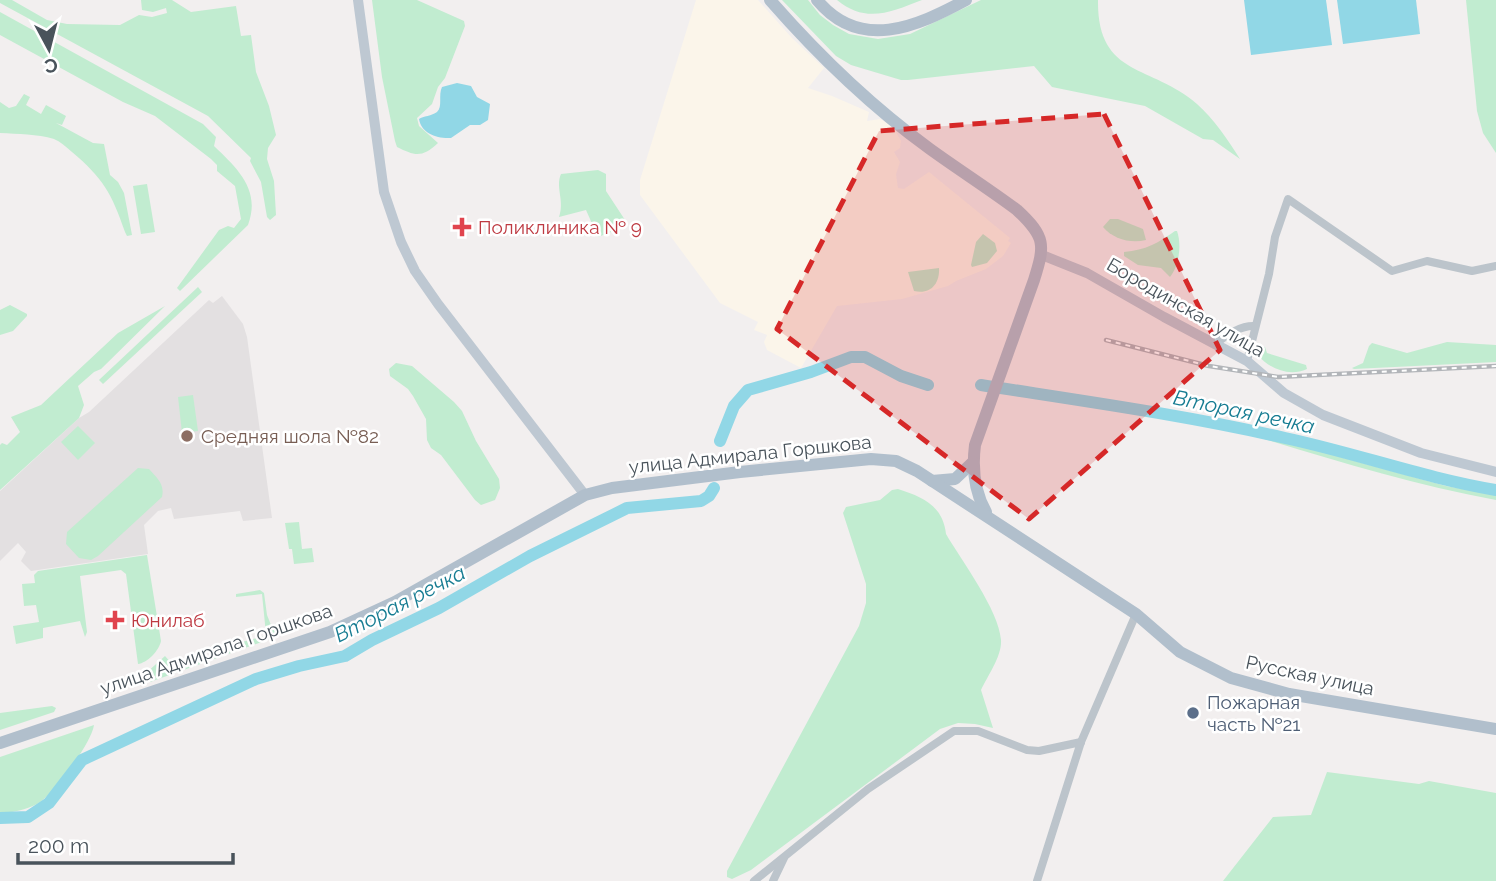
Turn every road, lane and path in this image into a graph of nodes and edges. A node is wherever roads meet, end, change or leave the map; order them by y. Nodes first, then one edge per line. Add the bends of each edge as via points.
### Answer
1 (358, 0) edge
2 (770, 0) edge
3 (776, 0) edge
4 (817, 0) edge
5 (827, 0) edge
6 (953, 0) edge
7 (967, 0) edge
8 (1045, 256) junction
9 (1496, 266) edge
10 (1255, 326) junction
11 (1215, 344) junction
12 (1247, 361) junction
13 (973, 462) junction
14 (1496, 472) edge
15 (932, 481) junction
16 (586, 495) junction
17 (989, 516) junction
18 (1136, 614) junction
19 (1496, 729) edge
20 (1081, 742) junction
21 (0, 743) edge
22 (786, 855) junction
23 (754, 881) edge
24 (774, 881) edge
25 (1037, 881) edge

1 - 16 main road via 382,184 401,242 438,304
2 - 8 main road via 877,106 1030,222
3 - 8 main road via 805,34 889,110 1034,218 1045,237
4 - 7 main road via 851,28 877,31 908,26
5 - 6 main road via 853,20 878,23 907,20
8 - 11 main road, Бородинская улица via 1087,273
8 - 13 main road via 977,438
9 - 10 street via 1472,271 1427,261 1391,271 1288,199
10 - 11 street via 1235,331
10 - 12 street
11 - 12 main road, Бородинская улица
12 - 14 main road, Бородинская улица via 1284,393 1323,415 1421,453
13 - 15 main road via 955,479
13 - 17 main road via 979,500
15 - 16 main road, улица Адмирала Горшкова via 896,461 871,458 612,488
15 - 17 main road, улица Адмирала Горшкова
16 - 21 main road, улица Адмирала Горшкова via 395,602 341,627
17 - 18 main road, Русская улица
18 - 19 main road, Русская улица via 1189,658 1250,685
18 - 20 street
20 - 22 street via 1027,750 978,731 954,731 868,789
20 - 25 street
22 - 23 street
22 - 24 street

